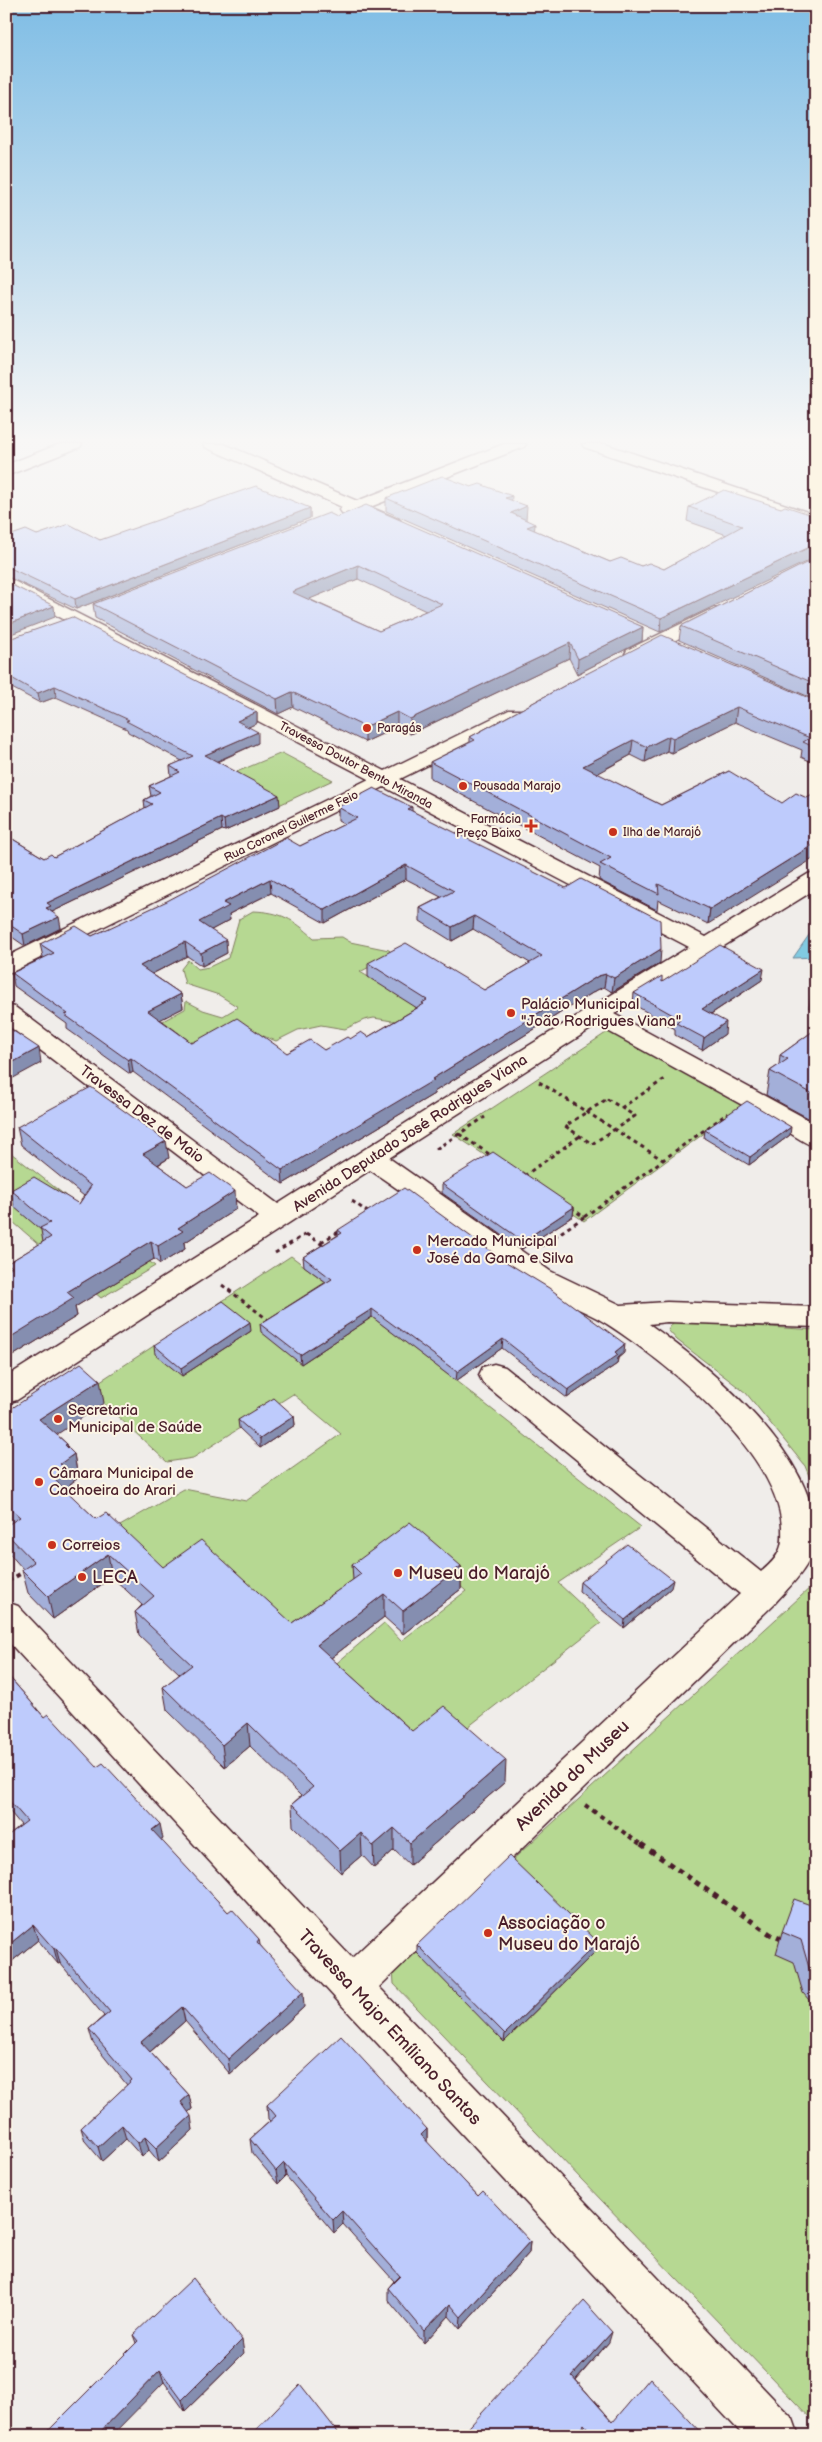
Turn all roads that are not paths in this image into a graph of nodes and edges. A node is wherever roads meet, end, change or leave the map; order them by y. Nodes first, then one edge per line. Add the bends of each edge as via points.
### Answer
1 (6, 582) edge
2 (730, 606) edge
3 (95, 609) edge
4 (66, 621) junction
5 (639, 631) edge
6 (661, 640) junction
7 (680, 649) edge
8 (616, 663) edge
9 (536, 704) edge
10 (385, 780) junction
11 (816, 878) edge
12 (707, 947) junction
13 (6, 966) edge
14 (6, 1012) edge
15 (596, 1014) junction
16 (816, 1139) edge
17 (371, 1158) junction
18 (277, 1218) junction
19 (616, 1316) junction
20 (816, 1317) edge
21 (494, 1375) dead end
22 (6, 1392) edge
23 (763, 1593) junction
24 (7, 1599) edge
25 (351, 1986) junction
26 (776, 2436) edge

1 - 4 street, Travessa Doutor Bento Miranda
2 - 6 street
3 - 4 street
4 - 10 street, Travessa Doutor Bento Miranda via 321,745
5 - 6 street
6 - 7 street
6 - 8 street
9 - 10 street, Rua Coronel Guilerme Feio
10 - 12 street, Travessa Doutor Bento Miranda
10 - 13 street, Rua Coronel Guilerme Feio
11 - 12 street, Avenida Deputado José Rodrigues Viana
12 - 15 street, Avenida Deputado José Rodrigues Viana
14 - 18 street, Travessa Dez de Maio
15 - 16 street via 736,1103 799,1126
15 - 17 street, Avenida Deputado José Rodrigues Viana
17 - 18 street, Avenida Deputado José Rodrigues Viana
17 - 19 street via 541,1278
18 - 22 street, Avenida Deputado José Rodrigues Viana
19 - 20 street via 667,1312
19 - 23 street, Avenida do Museu via 678,1362 740,1417 781,1472 797,1505 799,1540 791,1561
21 - 23 street
23 - 25 street, Avenida do Museu
24 - 25 street, Travessa Major Emíliano Santos
25 - 26 street, Travessa Major Emíliano Santos

